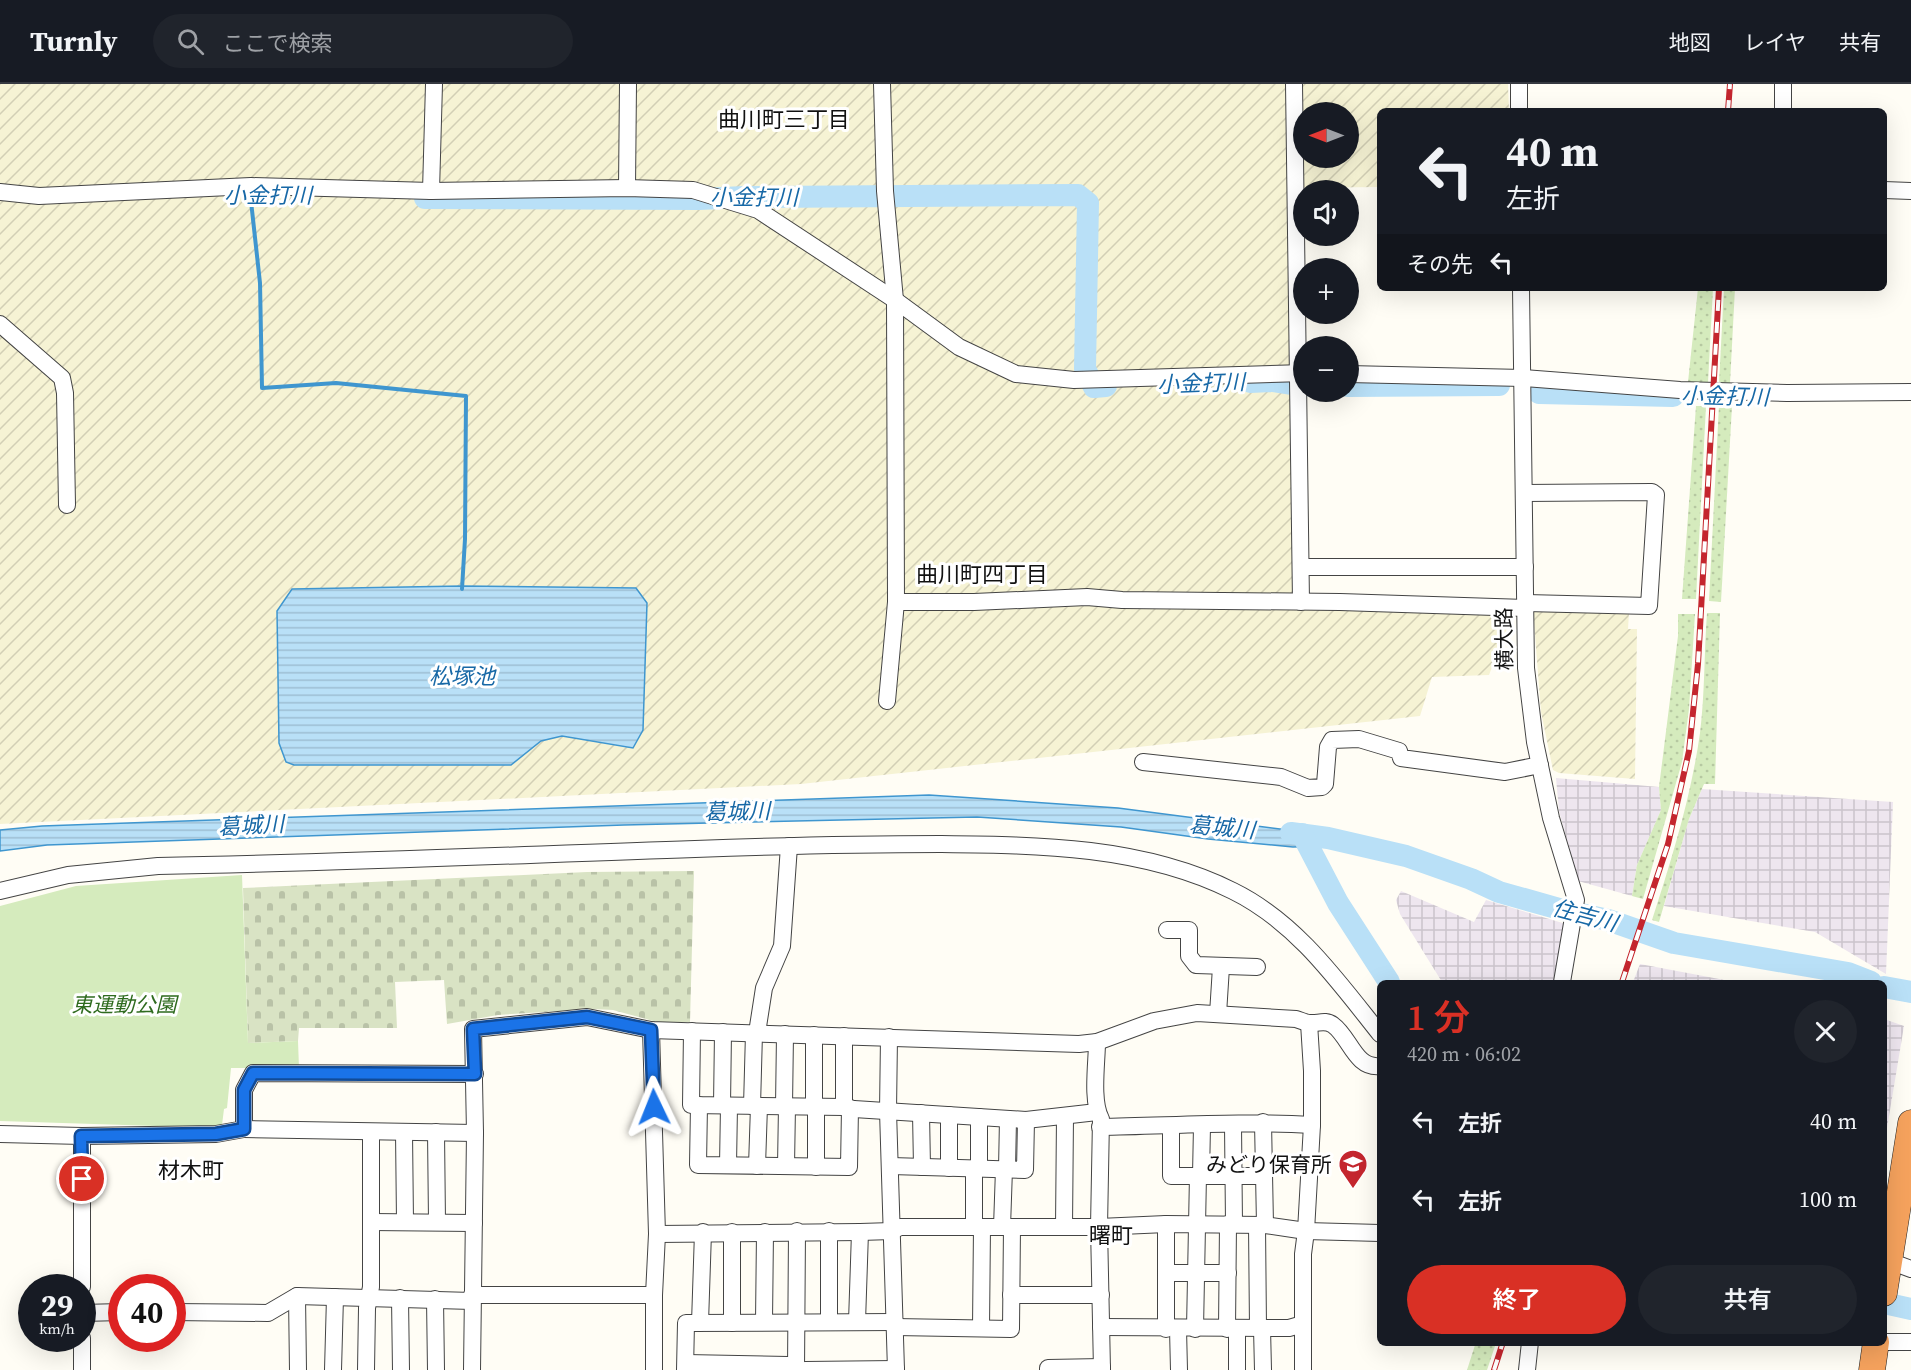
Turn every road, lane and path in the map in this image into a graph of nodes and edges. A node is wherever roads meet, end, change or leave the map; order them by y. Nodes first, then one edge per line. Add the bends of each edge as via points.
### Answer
1 (434, 84) edge
2 (628, 84) edge
3 (882, 84) edge
4 (1294, 84) edge
5 (1519, 84) edge
6 (1783, 84) edge
7 (1519, 108) edge
8 (1783, 108) edge
9 (627, 188) junction
10 (1887, 190) edge
11 (431, 191) junction
12 (1911, 191) edge
13 (0, 192) edge
14 (1521, 291) edge
15 (895, 300) junction
16 (0, 324) edge
17 (1299, 336) edge
18 (1293, 373) edge
19 (1359, 374) edge
20 (1523, 378) junction
21 (1911, 392) edge
22 (1300, 402) edge
23 (1524, 493) junction
24 (67, 505) dead end
25 (1301, 567) junction
26 (1525, 567) junction
27 (896, 602) junction
28 (1302, 602) junction
29 (1526, 605) junction
30 (887, 701) dead end
31 (1143, 762) dead end
32 (1540, 765) junction
33 (789, 846) junction
34 (0, 891) edge
35 (1167, 930) dead end
36 (1221, 967) junction
37 (1257, 967) dead end
38 (1562, 980) edge
39 (1218, 1014) junction
40 (1309, 1023) junction
41 (651, 1030) junction
42 (1377, 1030) edge
43 (692, 1031) junction
44 (723, 1032) junction
45 (755, 1033) junction
46 (785, 1034) junction
47 (814, 1035) junction
48 (844, 1036) junction
49 (889, 1038) junction
50 (1097, 1042) junction
51 (1377, 1066) edge
52 (475, 1074) junction
53 (699, 1105) junction
54 (726, 1105) junction
55 (755, 1106) junction
56 (785, 1106) junction
57 (815, 1106) junction
58 (847, 1107) junction
59 (888, 1111) junction
60 (921, 1113) junction
61 (949, 1115) junction
62 (1065, 1116) junction
63 (979, 1117) junction
64 (1008, 1119) junction
65 (1026, 1120) junction
66 (1099, 1120) junction
67 (1263, 1122) junction
68 (1911, 1123) edge
69 (1233, 1125) junction
70 (1312, 1125) junction
71 (1171, 1126) junction
72 (1202, 1126) junction
73 (244, 1129) junction
74 (370, 1132) junction
75 (404, 1132) junction
76 (436, 1132) junction
77 (475, 1133) junction
78 (0, 1134) edge
79 (81, 1136) junction
80 (728, 1165) junction
81 (757, 1166) junction
82 (786, 1166) junction
83 (891, 1166) junction
84 (816, 1167) junction
85 (922, 1167) junction
86 (949, 1167) junction
87 (977, 1168) junction
88 (1006, 1169) junction
89 (1907, 1174) edge
90 (1199, 1175) junction
91 (1233, 1175) junction
92 (1264, 1176) junction
93 (370, 1221) junction
94 (405, 1222) junction
95 (437, 1222) junction
96 (474, 1223) junction
97 (1166, 1224) junction
98 (1198, 1224) junction
99 (1231, 1224) junction
100 (1261, 1225) junction
101 (978, 1227) junction
102 (1007, 1227) junction
103 (1064, 1227) junction
104 (1099, 1227) junction
105 (1306, 1230) junction
106 (797, 1231) junction
107 (829, 1231) junction
108 (892, 1231) junction
109 (703, 1232) junction
110 (732, 1232) junction
111 (765, 1232) junction
112 (860, 1232) junction
113 (1377, 1233) edge
114 (657, 1234) junction
115 (1891, 1271) edge
116 (1166, 1273) junction
117 (1197, 1273) junction
118 (1228, 1273) junction
119 (82, 1274) edge
120 (654, 1295) junction
121 (1011, 1295) junction
122 (1101, 1295) junction
123 (297, 1296) junction
124 (335, 1297) junction
125 (369, 1297) junction
126 (400, 1298) junction
127 (472, 1298) junction
128 (435, 1299) junction
129 (186, 1312) edge
130 (764, 1322) junction
131 (796, 1322) junction
132 (829, 1322) junction
133 (857, 1322) junction
134 (700, 1323) junction
135 (732, 1323) junction
136 (1303, 1324) junction
137 (895, 1325) junction
138 (981, 1328) junction
139 (1101, 1328) junction
140 (1232, 1328) junction
141 (1260, 1328) junction
142 (1172, 1329) junction
143 (1196, 1329) junction
144 (1887, 1342) edge
145 (1911, 1342) edge
146 (1530, 1346) edge
147 (1876, 1346) edge
148 (82, 1352) edge
149 (686, 1367) edge
150 (1102, 1369) edge
151 (82, 1370) edge
152 (298, 1370) edge
153 (333, 1370) edge
154 (366, 1370) edge
155 (401, 1370) edge
156 (436, 1370) edge
157 (472, 1370) edge
158 (654, 1370) edge
159 (796, 1370) edge
160 (805, 1370) edge
161 (896, 1370) edge
162 (1048, 1370) edge
163 (1179, 1370) edge
164 (1238, 1370) edge
165 (1263, 1370) edge
166 (1304, 1370) edge
167 (1527, 1370) edge
168 (1872, 1370) edge

1 - 11 street
2 - 9 street
3 - 15 street
4 - 17 street
5 - 7 street
6 - 8 street
9 - 11 street
9 - 15 street via 693,190 758,210
10 - 12 street
11 - 13 street via 251,186 39,196
14 - 20 street, 横大路
15 - 18 street via 959,347 1016,374 1074,380
15 - 27 street
16 - 24 street via 62,378
19 - 20 street
20 - 21 street via 1680,390
20 - 23 street, 横大路
22 - 25 street
23 - 26 street, 横大路
23 - 29 street via 1656,495 1649,606
25 - 26 street
25 - 28 street
26 - 29 street, 横大路
27 - 28 street via 1087,597
27 - 30 street
28 - 29 street
29 - 32 street, 横大路 via 1526,668
31 - 32 street via 1281,777 1308,788 1325,784 1332,740 1359,739 1399,751 1401,758 1505,772
32 - 38 street, 横大路 via 1551,818 1576,900
33 - 34 street via 158,866 68,875
33 - 42 street via 1052,846 1155,862 1232,890 1286,926 1330,971
33 - 45 street via 782,946 764,988
35 - 36 street via 1189,930 1189,956 1196,965
36 - 37 street
36 - 39 street
39 - 40 street
39 - 50 street via 1197,1013 1154,1021
40 - 51 street via 1327,1021 1362,1062
40 - 70 street
41 - 43 street
41 - 52 street via 587,1017 473,1029
41 - 114 street
43 - 44 street
43 - 53 street via 691,1105
44 - 45 street
44 - 54 street
45 - 46 street
45 - 55 street
46 - 47 street
46 - 56 street
47 - 48 street
47 - 57 street
48 - 49 street
48 - 58 street
49 - 50 street via 1041,1044
49 - 59 street
50 - 66 street
52 - 73 street via 253,1073 244,1090
52 - 77 street
53 - 54 street
53 - 80 street via 698,1165
54 - 55 street
54 - 80 street
55 - 56 street
55 - 81 street
56 - 57 street
56 - 82 street
57 - 58 street
57 - 84 street
58 - 59 street
58 - 84 street via 849,1167
59 - 60 street
59 - 83 street
60 - 61 street
60 - 85 street
61 - 63 street
61 - 86 street
62 - 65 street
62 - 66 street
62 - 103 street
63 - 64 street
63 - 87 street
64 - 65 street
64 - 88 street
65 - 88 street via 1025,1170
66 - 71 street
66 - 104 street
67 - 69 street
67 - 70 street
67 - 92 street
68 - 89 highway
69 - 72 street
69 - 91 street
70 - 105 street
71 - 72 street
71 - 90 street via 1171,1176
72 - 90 street
73 - 74 street
73 - 79 street via 216,1134
74 - 75 street
74 - 93 street
75 - 76 street
75 - 94 street
76 - 77 street
76 - 95 street
77 - 96 street
78 - 79 street
79 - 119 street
80 - 81 street
81 - 82 street
82 - 84 street
83 - 85 street
83 - 108 street
85 - 86 street
86 - 87 street
87 - 88 street
87 - 101 street
88 - 102 street
89 - 115 highway
90 - 91 street
90 - 98 street
91 - 92 street
91 - 99 street
92 - 100 street
93 - 94 street
93 - 125 street
94 - 95 street
95 - 96 street
96 - 127 street
97 - 98 street
97 - 104 street
97 - 116 street
98 - 99 street
98 - 117 street
99 - 100 street
99 - 118 street
100 - 105 street
100 - 141 street
101 - 102 street
101 - 108 street via 900,1227
101 - 138 street
102 - 103 street
102 - 121 street
103 - 104 street
104 - 122 street
105 - 113 street
105 - 136 street
106 - 107 street
106 - 111 street
106 - 131 street
107 - 112 street
107 - 132 street
108 - 112 street
108 - 137 street
109 - 110 street
109 - 114 street
109 - 134 street
110 - 111 street
110 - 135 street
111 - 130 street
112 - 133 street
114 - 120 street
116 - 117 street
116 - 142 street
117 - 118 street
117 - 143 street
118 - 140 street
120 - 127 street
120 - 158 street
121 - 122 street
121 - 138 street via 1011,1329
122 - 139 street
123 - 124 street
123 - 129 street via 268,1313
123 - 152 street
124 - 125 street
124 - 153 street
125 - 126 street
125 - 154 street
126 - 128 street
126 - 155 street
127 - 128 street
127 - 157 street
128 - 156 street
130 - 131 street
130 - 135 street
131 - 132 street
131 - 159 street
132 - 133 street
133 - 137 street
134 - 135 street
134 - 149 street via 686,1323
136 - 141 street
136 - 166 street
137 - 138 street
137 - 161 street
139 - 142 street
139 - 150 street
140 - 141 street
140 - 143 street
140 - 164 street
141 - 165 street
142 - 143 street
142 - 163 street
144 - 145 street
146 - 167 street
147 - 168 highway
148 - 151 street
149 - 159 street via 788,1365
150 - 162 street
160 - 161 street

